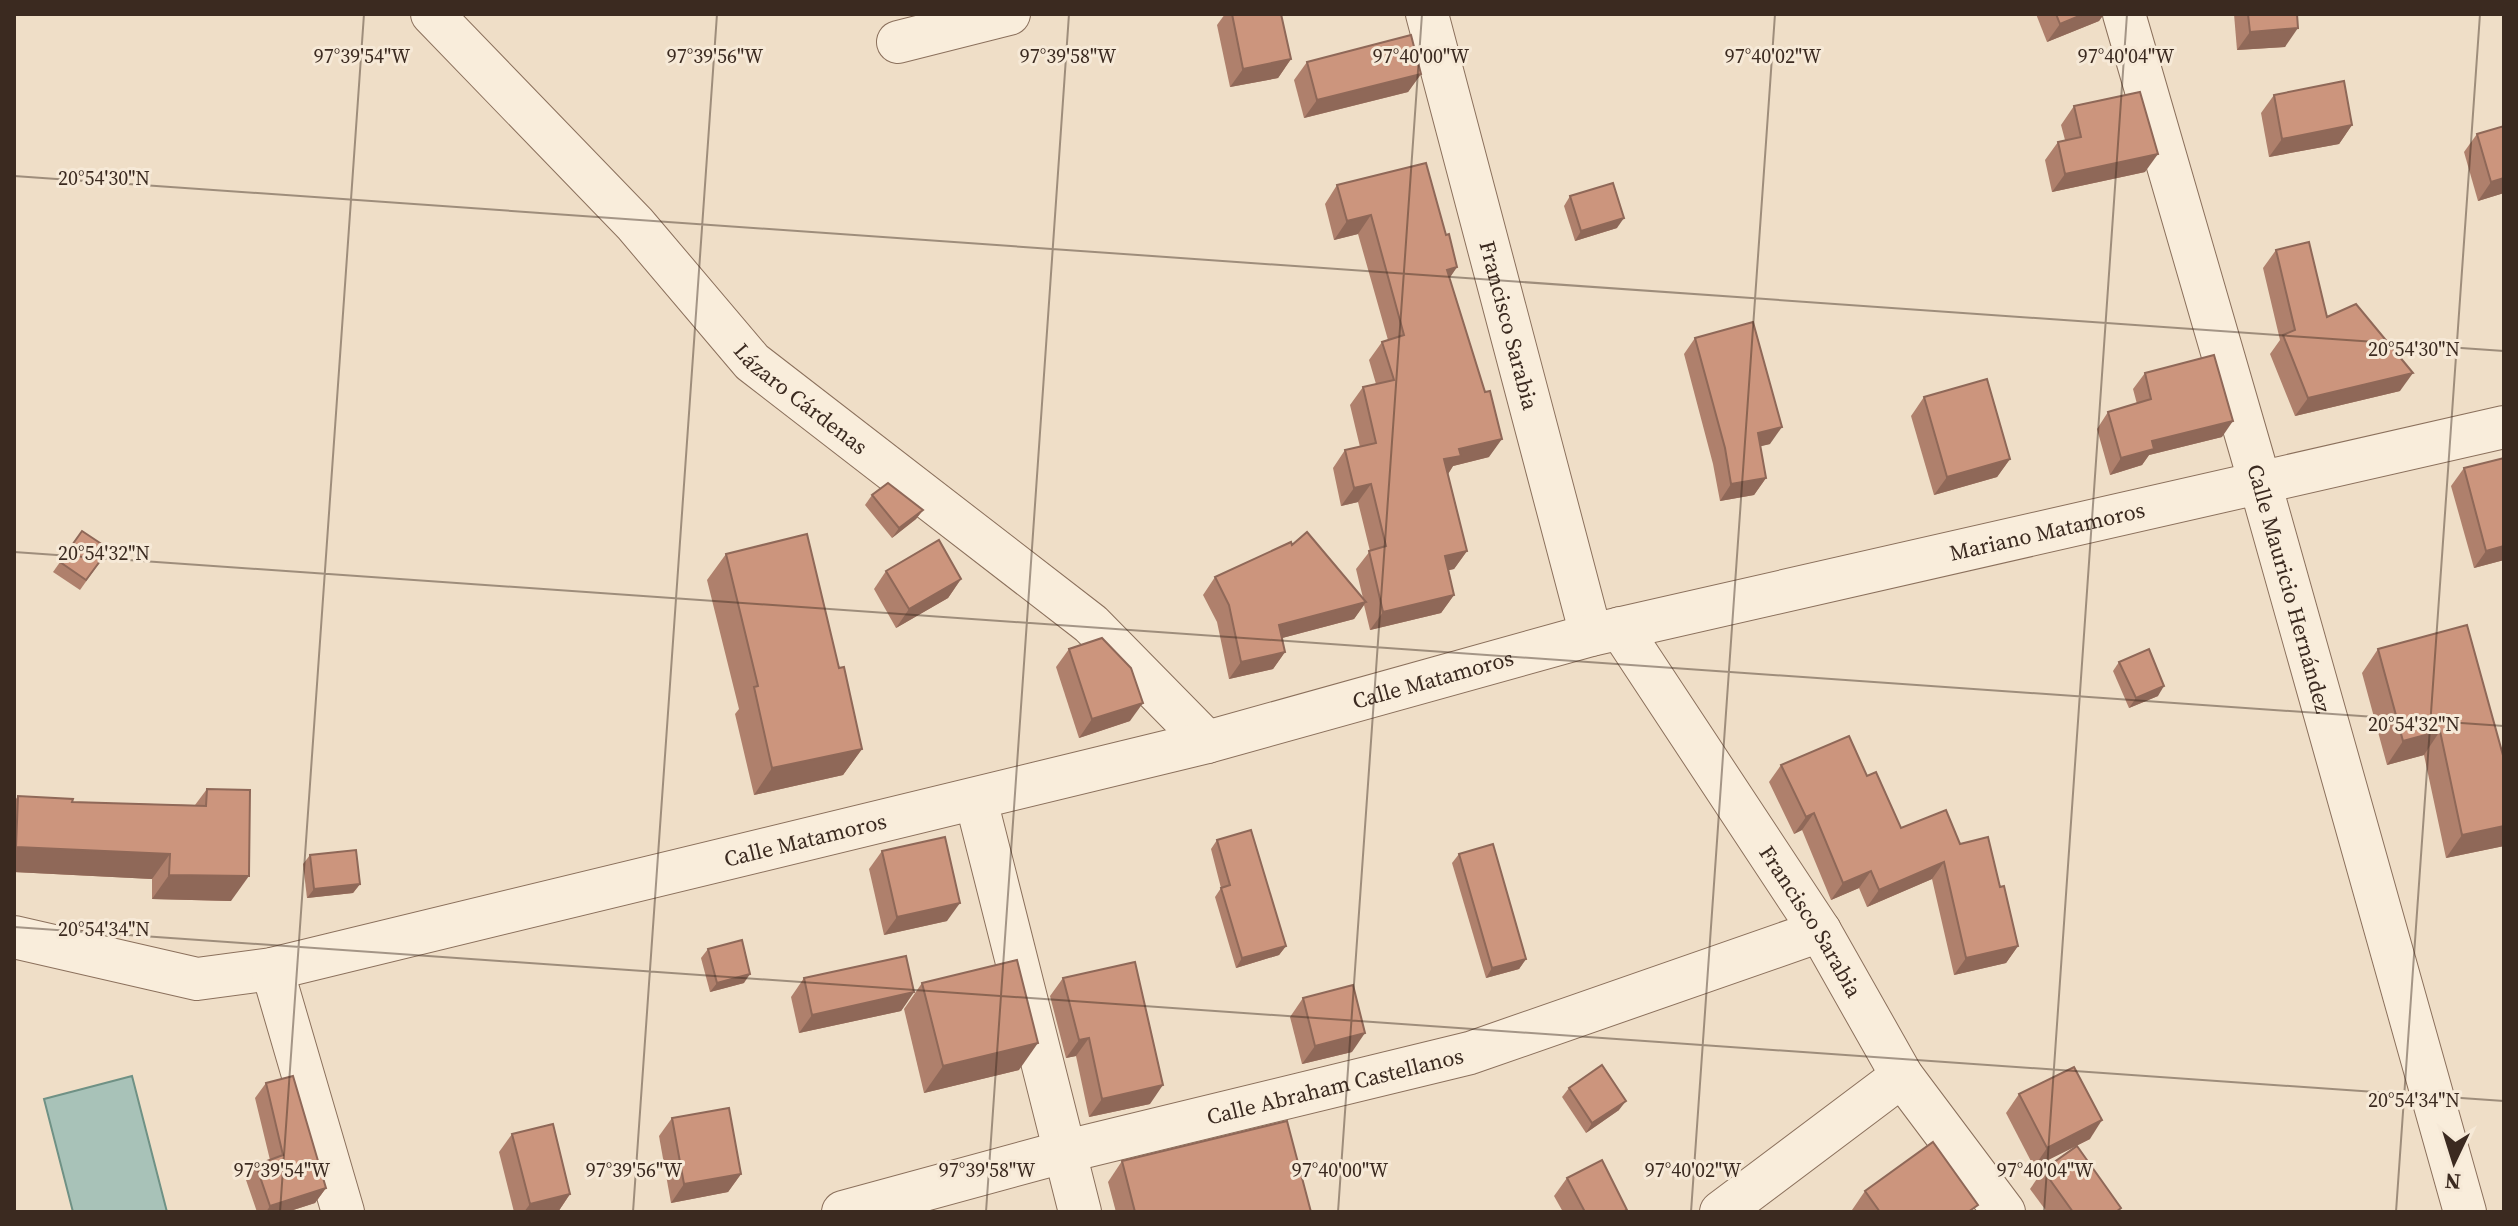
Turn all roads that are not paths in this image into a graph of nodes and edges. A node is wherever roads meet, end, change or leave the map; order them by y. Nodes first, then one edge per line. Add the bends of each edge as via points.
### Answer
1 (432, 14) edge
2 (1009, 14) edge
3 (1427, 14) edge
4 (2124, 14) edge
5 (898, 42) dead end
6 (2504, 427) edge
7 (2260, 483) junction
8 (1605, 632) junction
9 (1207, 742) junction
10 (976, 800) junction
11 (1820, 931) junction
12 (14, 937) edge
13 (272, 969) junction
14 (1902, 1076) junction
15 (1063, 1152) junction
16 (343, 1212) edge
17 (843, 1212) edge
18 (1080, 1212) edge
19 (1721, 1212) edge
20 (2004, 1212) edge
21 (2465, 1212) edge

1 - 9 street, Lázaro Cárdenas via 635,224 752,362 1091,624
2 - 5 street
3 - 8 street, Francisco Sarabia
4 - 7 street, Calle Mauricio Hernández
6 - 7 street, Mariano Matamoros
7 - 8 street, Mariano Matamoros
7 - 21 street, Calle Mauricio Hernández
8 - 9 street, Calle Matamoros
8 - 11 street, Francisco Sarabia
9 - 10 street, Calle Matamoros
10 - 13 street, Calle Matamoros
10 - 15 street
11 - 14 street, Francisco Sarabia
11 - 15 street, Calle Abraham Castellanos via 1470,1053
12 - 13 street, Calle Matamoros via 197,979
13 - 16 street
14 - 19 street
14 - 20 street, Francisco Sarabia
15 - 17 street, Calle Abraham Castellanos
15 - 18 street

